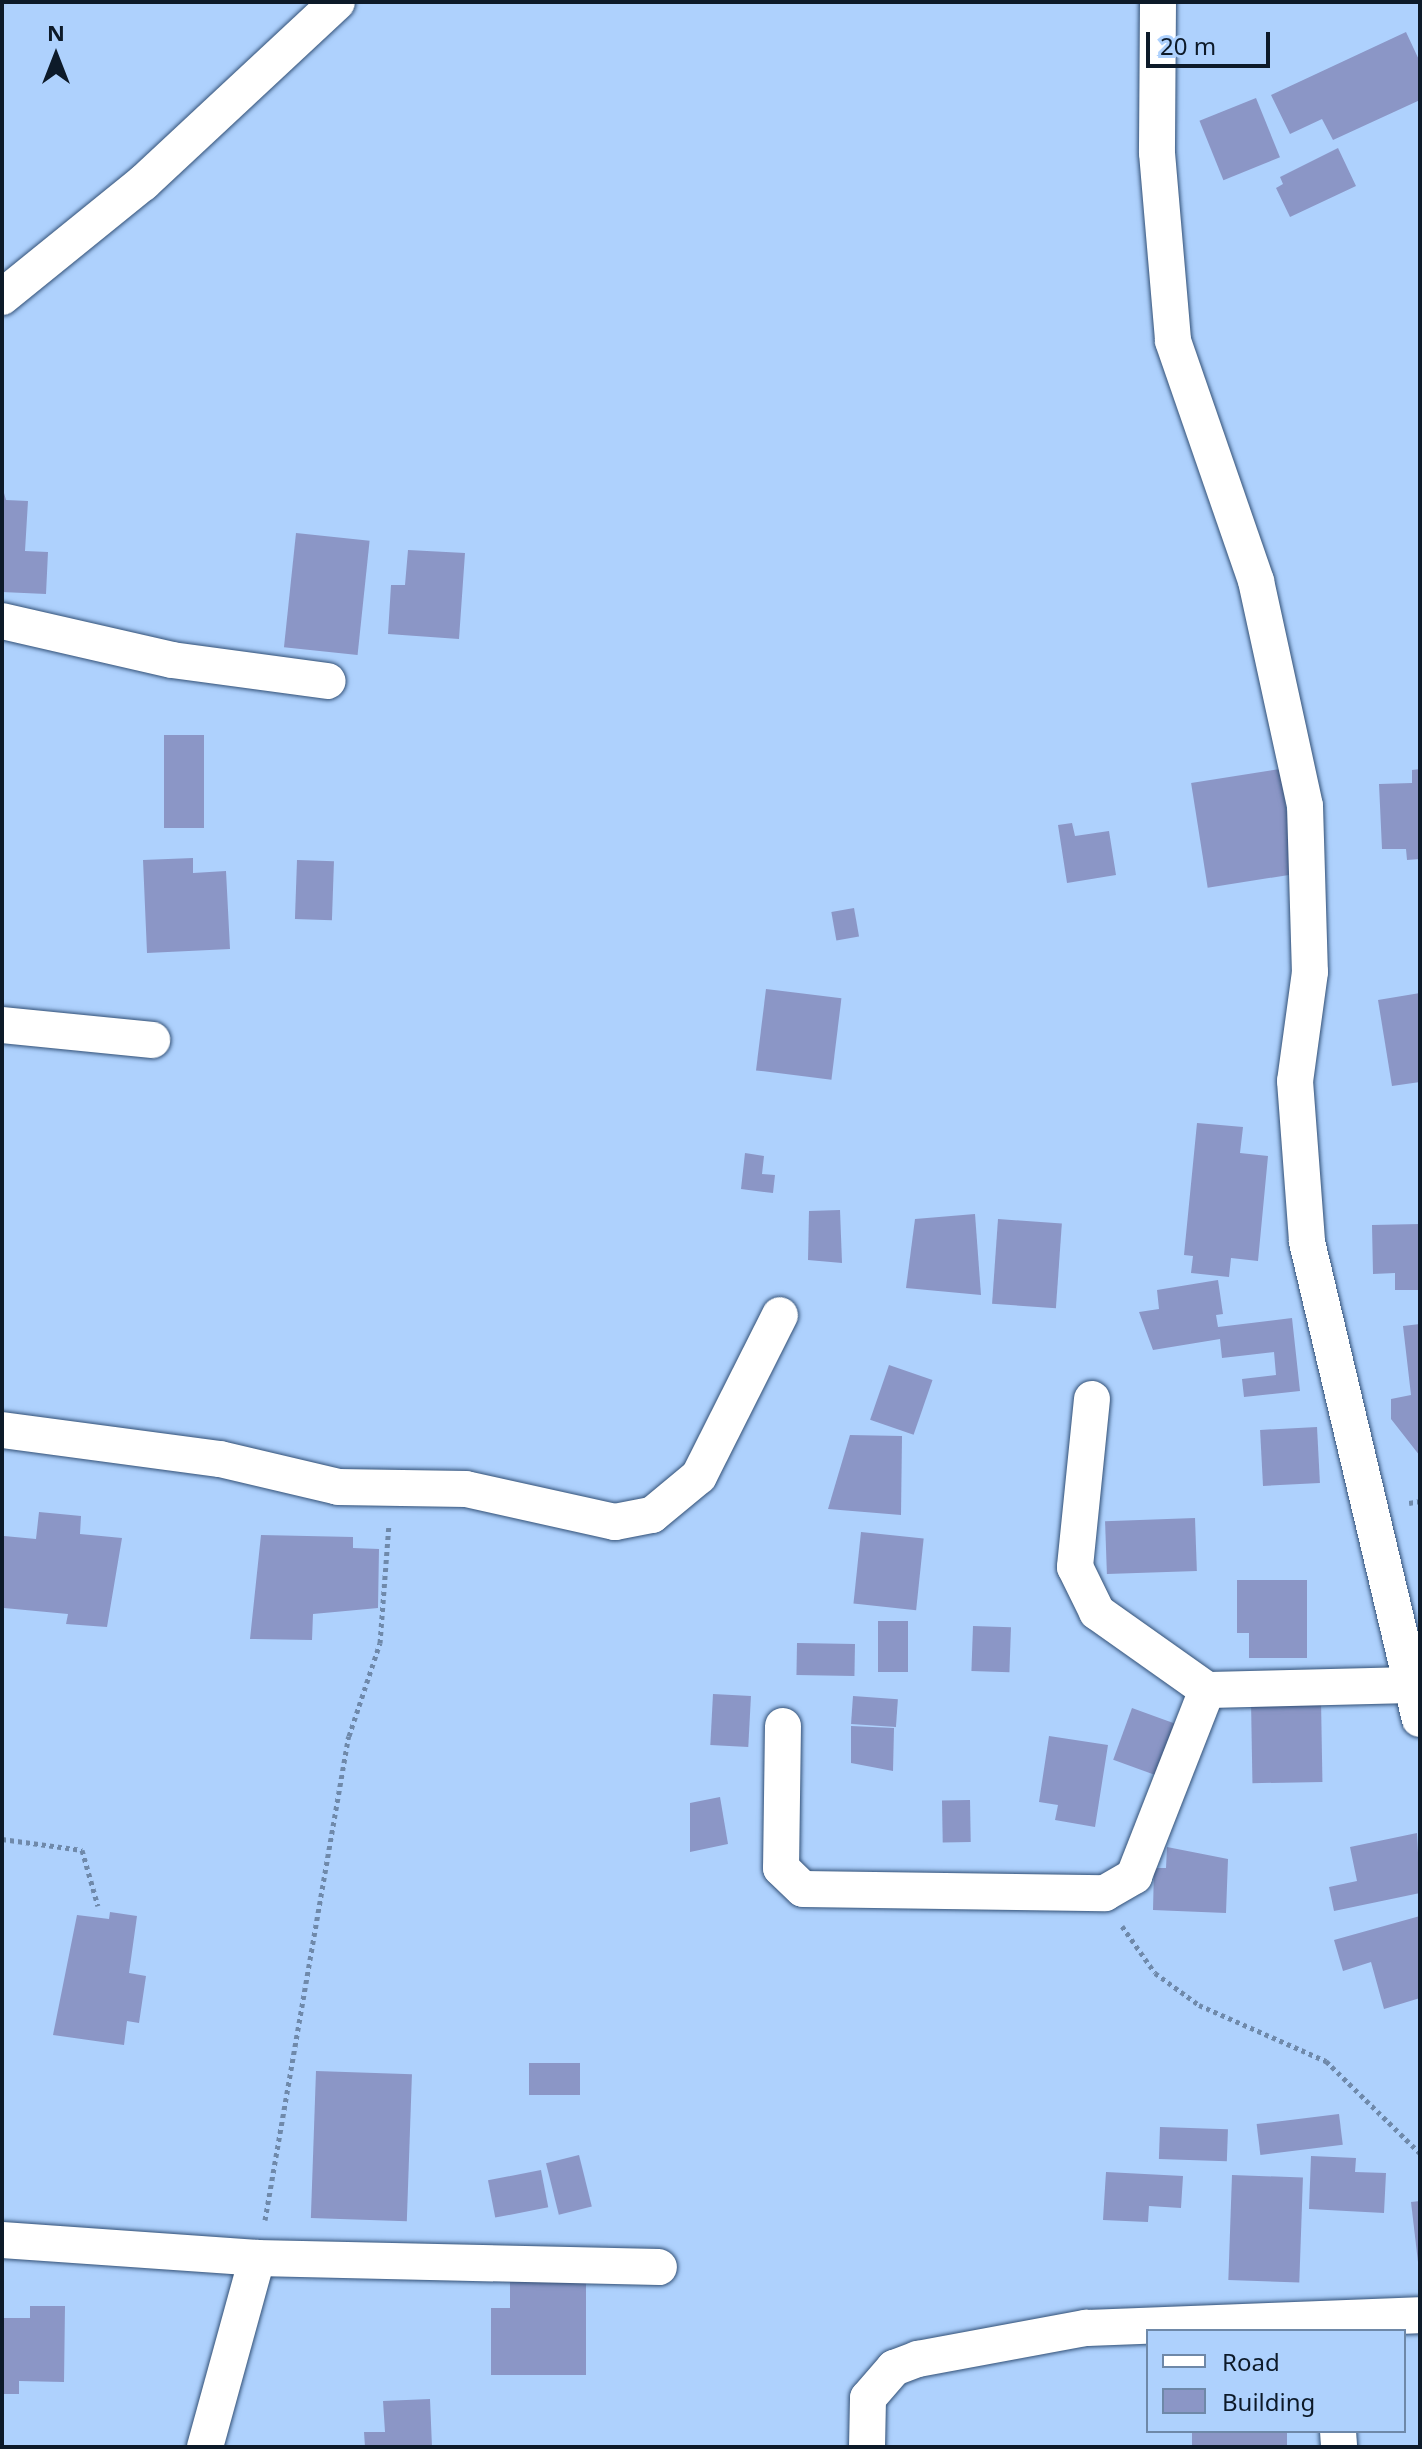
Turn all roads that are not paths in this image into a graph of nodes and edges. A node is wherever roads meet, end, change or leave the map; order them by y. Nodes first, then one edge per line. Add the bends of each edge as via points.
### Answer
1 (337, 2) edge
2 (1158, 2) edge
3 (2, 297) edge
4 (2, 621) edge
5 (328, 681) dead end
6 (2, 1025) edge
7 (152, 1040) dead end
8 (780, 1315) dead end
9 (1092, 1399) dead end
10 (2, 1430) edge
11 (1207, 1690) junction
12 (1417, 1702) edge
13 (783, 1726) dead end
14 (2, 2240) edge
15 (257, 2258) junction
16 (659, 2267) dead end
17 (1420, 2315) edge
18 (1328, 2323) edge
19 (205, 2447) edge
20 (867, 2447) edge

1 - 3 street via 143,183
2 - 12 street via 1157,153 1173,341 1256,581 1305,806 1310,972 1295,1081 1307,1242 1386,1595
4 - 5 street via 172,660
6 - 7 street
8 - 10 street via 699,1476 652,1515 615,1522 540,1501 338,1487 220,1459
9 - 11 street via 1075,1567 1080,1590 1130,1638
11 - 12 street
11 - 13 street via 1134,1876 1105,1893 803,1889 781,1868
14 - 15 street
15 - 16 street
15 - 19 street
17 - 18 street
18 - 20 street via 1086,2328 918,2359 894,2368 868,2398

